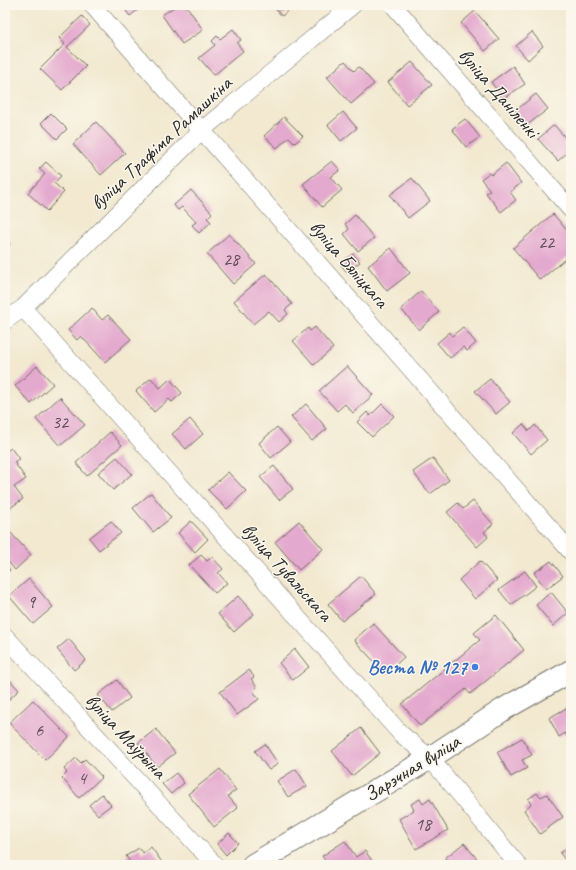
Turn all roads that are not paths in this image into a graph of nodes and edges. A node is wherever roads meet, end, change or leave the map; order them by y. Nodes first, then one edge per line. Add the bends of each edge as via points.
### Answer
1 (92, 5) edge
2 (353, 5) edge
3 (393, 5) edge
4 (202, 130) junction
5 (571, 210) edge
6 (23, 308) junction
7 (5, 321) edge
8 (571, 552) edge
9 (5, 636) edge
10 (571, 671) edge
11 (430, 758) junction
12 (215, 865) edge
13 (253, 865) edge
14 (518, 865) edge

1 - 4 street, вуліца Бяліцкага
2 - 4 street, вуліца Трафіма Рамашкіна
3 - 5 street, вуліца Даніленкі
4 - 6 street, вуліца Трафіма Рамашкіна
4 - 8 street, вуліца Бяліцкага
6 - 7 street, вуліца Трафіма Рамашкіна
6 - 11 street, вуліца Тувальскага via 401,734
9 - 12 street, вуліца Маўрына
10 - 11 street, Зарэчная вуліца via 504,708
11 - 13 street, Зарэчная вуліца
11 - 14 street, вуліца Тувальскага

